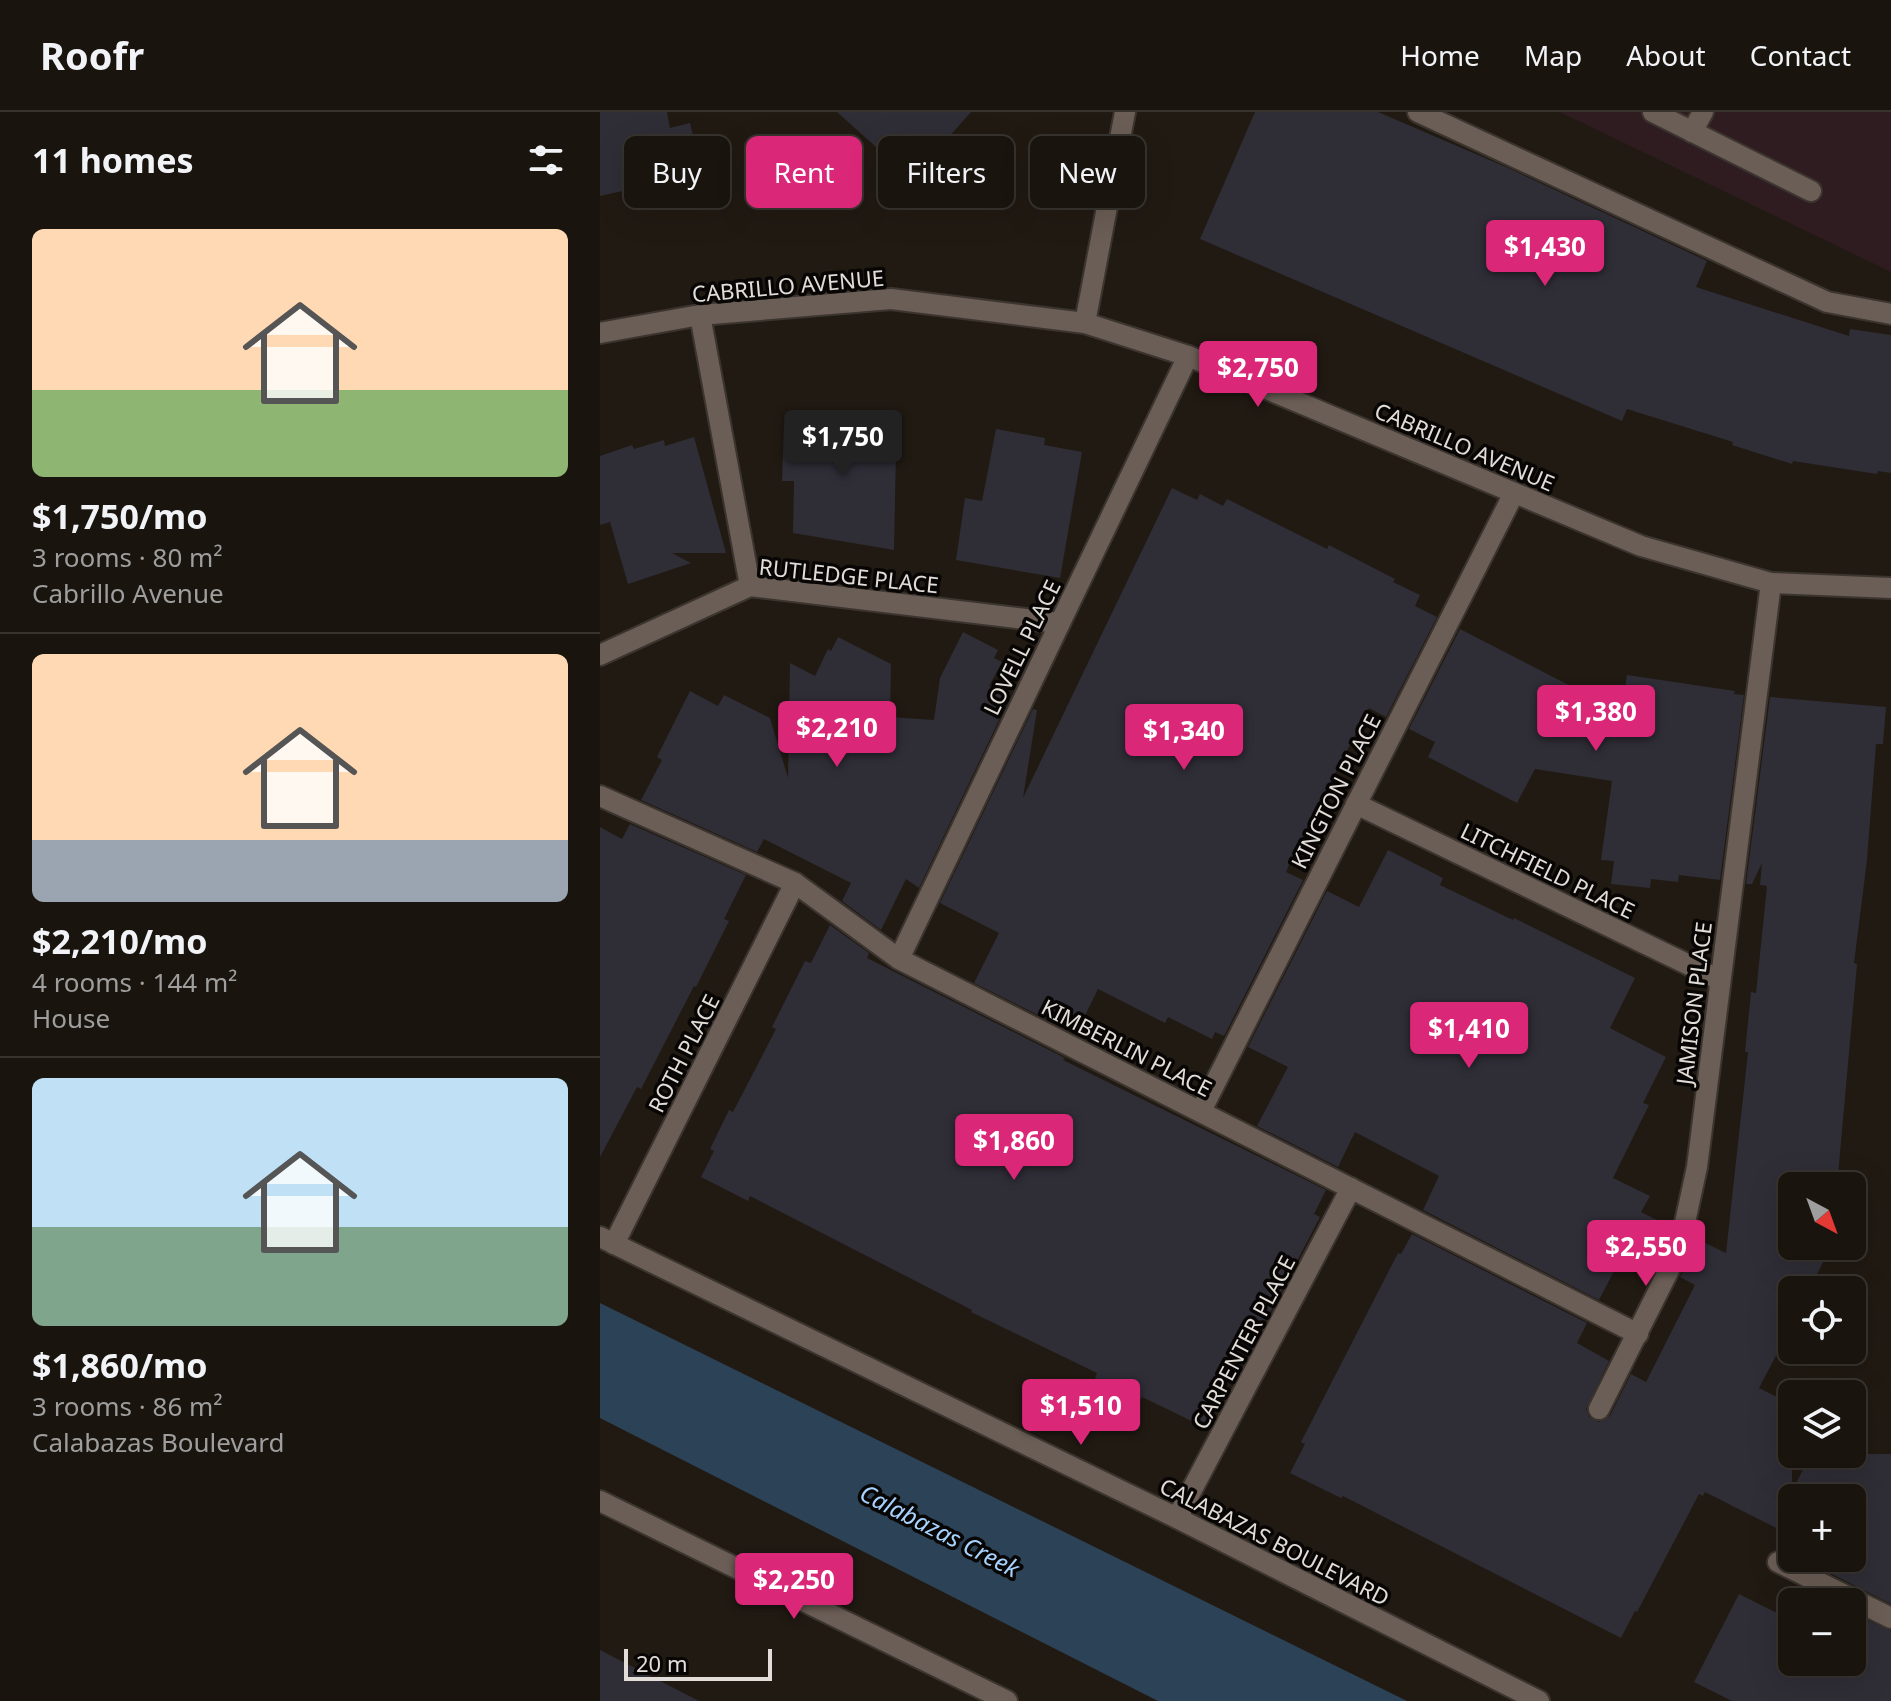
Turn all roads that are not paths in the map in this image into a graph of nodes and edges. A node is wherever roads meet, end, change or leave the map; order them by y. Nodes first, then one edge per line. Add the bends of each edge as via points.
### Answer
1 (1125, 112) edge
2 (1653, 112) edge
3 (1703, 112) edge
4 (1432, 115) edge
5 (1692, 132) junction
6 (1811, 191) dead end
7 (1891, 314) edge
8 (700, 315) junction
9 (1085, 323) junction
10 (600, 333) edge
11 (1188, 356) junction
12 (1514, 493) junction
13 (1771, 583) junction
14 (750, 586) junction
15 (1891, 588) edge
16 (1059, 623) junction
17 (600, 655) edge
18 (600, 796) edge
19 (1356, 804) junction
20 (795, 883) junction
21 (899, 959) junction
22 (1720, 980) junction
23 (1201, 1111) junction
24 (1351, 1188) junction
25 (607, 1241) edge
26 (1638, 1334) junction
27 (1599, 1409) dead end
28 (600, 1501) edge
29 (1177, 1518) junction
30 (1798, 1572) edge
31 (1891, 1618) edge
32 (1007, 1701) edge
33 (1539, 1701) edge

1 - 9 street
2 - 5 street
3 - 5 street
4 - 7 street via 1827,302
5 - 6 street
8 - 9 street, CABRILLO AVENUE via 891,299
8 - 10 street, CABRILLO AVENUE
8 - 14 street
9 - 11 street, CABRILLO AVENUE
11 - 12 street, CABRILLO AVENUE
11 - 16 street, LOVELL PLACE
12 - 13 street, CABRILLO AVENUE via 1641,546
12 - 19 street, KINGTON PLACE
13 - 15 street, CABRILLO AVENUE
13 - 22 street, JAMISON PLACE
14 - 16 street, RUTLEDGE PLACE
14 - 17 street, RUTLEDGE PLACE
16 - 21 street, LOVELL PLACE
18 - 20 street, KIMBERLIN PLACE
19 - 22 street, LITCHFIELD PLACE
19 - 23 street, KINGTON PLACE
20 - 21 street, KIMBERLIN PLACE
20 - 25 street, ROTH PLACE
21 - 23 street, KIMBERLIN PLACE
22 - 26 street, JAMISON PLACE via 1697,1167 1679,1250
23 - 24 street, KIMBERLIN PLACE
24 - 26 street, KIMBERLIN PLACE
24 - 29 street, CARPENTER PLACE
25 - 29 street, CALABAZAS BOULEVARD
26 - 27 street, JAMISON PLACE
28 - 32 street
29 - 33 street, CALABAZAS BOULEVARD
30 - 31 street

